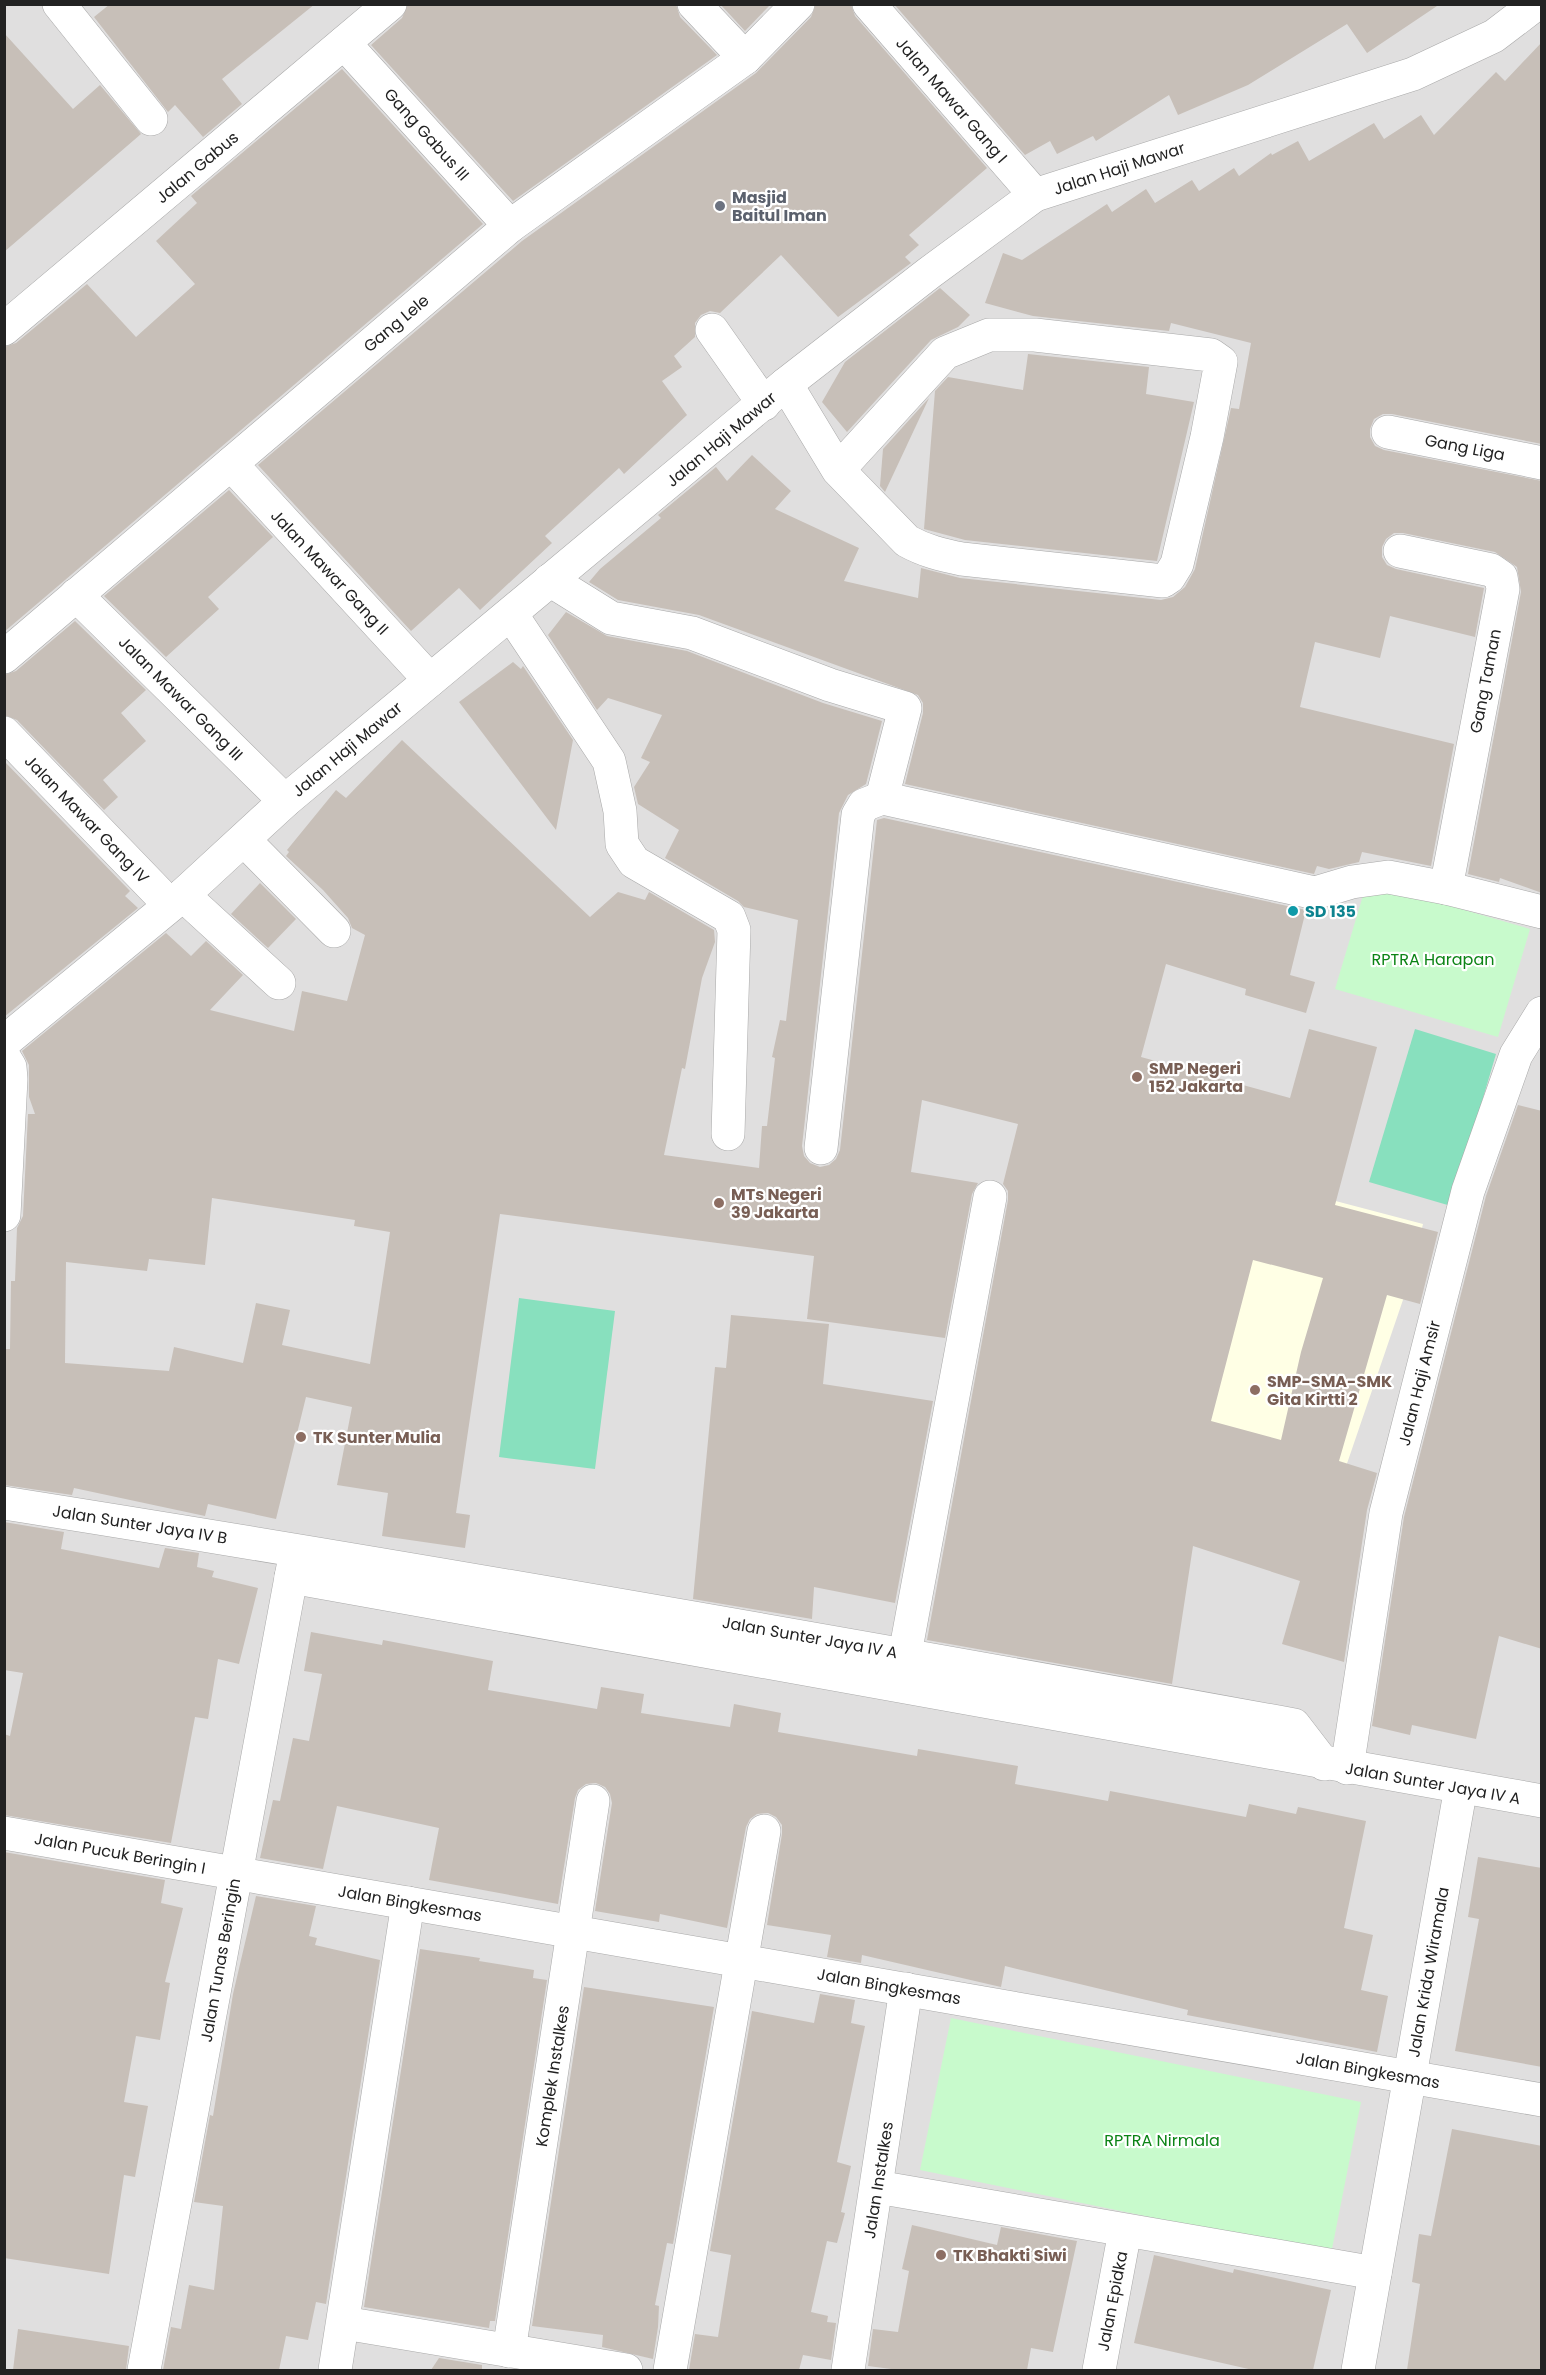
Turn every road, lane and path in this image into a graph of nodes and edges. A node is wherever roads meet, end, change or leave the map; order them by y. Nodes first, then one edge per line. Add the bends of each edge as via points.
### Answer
1 (59, 4) edge
2 (390, 4) edge
3 (694, 4) edge
4 (798, 4) edge
5 (869, 4) edge
6 (1536, 4) edge
7 (344, 43) junction
8 (744, 58) junction
9 (151, 119) dead end
10 (1035, 195) junction
11 (510, 226) junction
12 (4, 328) edge
13 (712, 330) dead end
14 (775, 394) junction
15 (1388, 432) dead end
16 (1542, 463) edge
17 (231, 464) junction
18 (838, 470) junction
19 (1400, 551) dead end
20 (550, 580) junction
21 (76, 595) junction
22 (512, 614) junction
23 (4, 657) edge
24 (430, 680) junction
25 (4, 733) edge
26 (882, 798) junction
27 (285, 801) junction
28 (244, 840) junction
29 (1446, 888) junction
30 (177, 900) junction
31 (1542, 912) edge
32 (334, 931) dead end
33 (279, 983) dead end
34 (1542, 1013) edge
35 (4, 1042) edge
36 (4, 1057) edge
37 (728, 1134) dead end
38 (821, 1148) dead end
39 (990, 1197) dead end
40 (4, 1215) edge
41 (4, 1503) edge
42 (288, 1557) junction
43 (906, 1654) junction
44 (1336, 1766) junction
45 (1461, 1787) junction
46 (593, 1801) dead end
47 (1542, 1801) edge
48 (765, 1831) dead end
49 (4, 1833) edge
50 (236, 1872) junction
51 (408, 1903) junction
52 (575, 1931) junction
53 (740, 1960) junction
54 (906, 1989) junction
55 (1410, 2077) junction
56 (1542, 2100) edge
57 (878, 2187) junction
58 (1125, 2231) junction
59 (1376, 2274) junction
60 (344, 2323) junction
61 (509, 2351) junction
62 (144, 2370) edge
63 (335, 2370) edge
64 (626, 2370) edge
65 (670, 2370) edge
66 (848, 2370) edge
67 (1099, 2370) edge
68 (1359, 2370) edge

1 - 9 street
2 - 7 street, Jalan Gabus
3 - 8 street
4 - 8 street, Gang Lele
5 - 10 street, Jalan Mawar Gang I
6 - 10 street, Jalan Haji Mawar via 1494,36 1413,74
7 - 11 street, Gang Gabus III
7 - 12 street, Jalan Gabus
8 - 11 street, Gang Lele
10 - 14 street, Jalan Haji Mawar
11 - 17 street, Gang Lele
13 - 14 street
14 - 18 street
14 - 20 street, Jalan Haji Mawar
15 - 16 street, Gang Liga
17 - 21 street, Gang Lele
17 - 24 street, Jalan Mawar Gang II
18 - 18 street via 907,541 932,554 1163,581 1177,564 1221,362 1211,356 1035,335 989,335 945,353
19 - 29 street, Gang Taman via 1491,570 1501,577 1503,589
20 - 22 street, Jalan Haji Mawar
20 - 26 street via 611,618 692,633 830,685 905,708
21 - 23 street, Gang Lele
21 - 27 street, Jalan Mawar Gang III
22 - 24 street, Jalan Haji Mawar
22 - 37 street via 609,761 620,811 622,844 634,862 729,917 734,930
24 - 27 street, Jalan Haji Mawar
25 - 30 street, Jalan Mawar Gang IV
26 - 29 street via 1315,893 1352,882 1388,878
26 - 38 street via 864,805 858,815
27 - 28 street, Jalan Haji Mawar
28 - 30 street, Jalan Haji Mawar
28 - 32 street
29 - 31 street
30 - 33 street, Jalan Mawar Gang IV
30 - 35 street, Jalan Haji Mawar
34 - 44 street, Jalan Haji Amsir via 1516,1055 1466,1203 1386,1513
36 - 40 street via 11,1079
39 - 43 street
41 - 42 street, Jalan Sunter Jaya IV B
42 - 43 street, Jalan Sunter Jaya IV A
42 - 44 street, Jalan Sunter Jaya IV A
42 - 50 street, Jalan Tunas Beringin
43 - 44 street, Jalan Sunter Jaya IV A via 1294,1725
44 - 45 street, Jalan Sunter Jaya IV A
45 - 47 street, Jalan Sunter Jaya IV A
45 - 55 street, Jalan Krida Wiramala
46 - 52 street, Komplek Instalkes
48 - 53 street
49 - 50 street, Jalan Pucuk Beringin I
50 - 51 street, Jalan Bingkesmas
50 - 62 street, Jalan Tunas Beringin
51 - 52 street, Jalan Bingkesmas
51 - 60 street
52 - 53 street, Jalan Bingkesmas
52 - 61 street, Komplek Instalkes
53 - 54 street, Jalan Bingkesmas
53 - 65 street
54 - 55 street, Jalan Bingkesmas
54 - 57 street, Jalan Instalkes
55 - 56 street, Jalan Bingkesmas
55 - 59 street, Jalan Krida Wiramala
57 - 58 street
57 - 66 street, Jalan Instalkes
58 - 59 street
58 - 67 street, Jalan Epidka
59 - 68 street, Jalan Krida Wiramala
60 - 61 street
60 - 63 street
61 - 64 street

